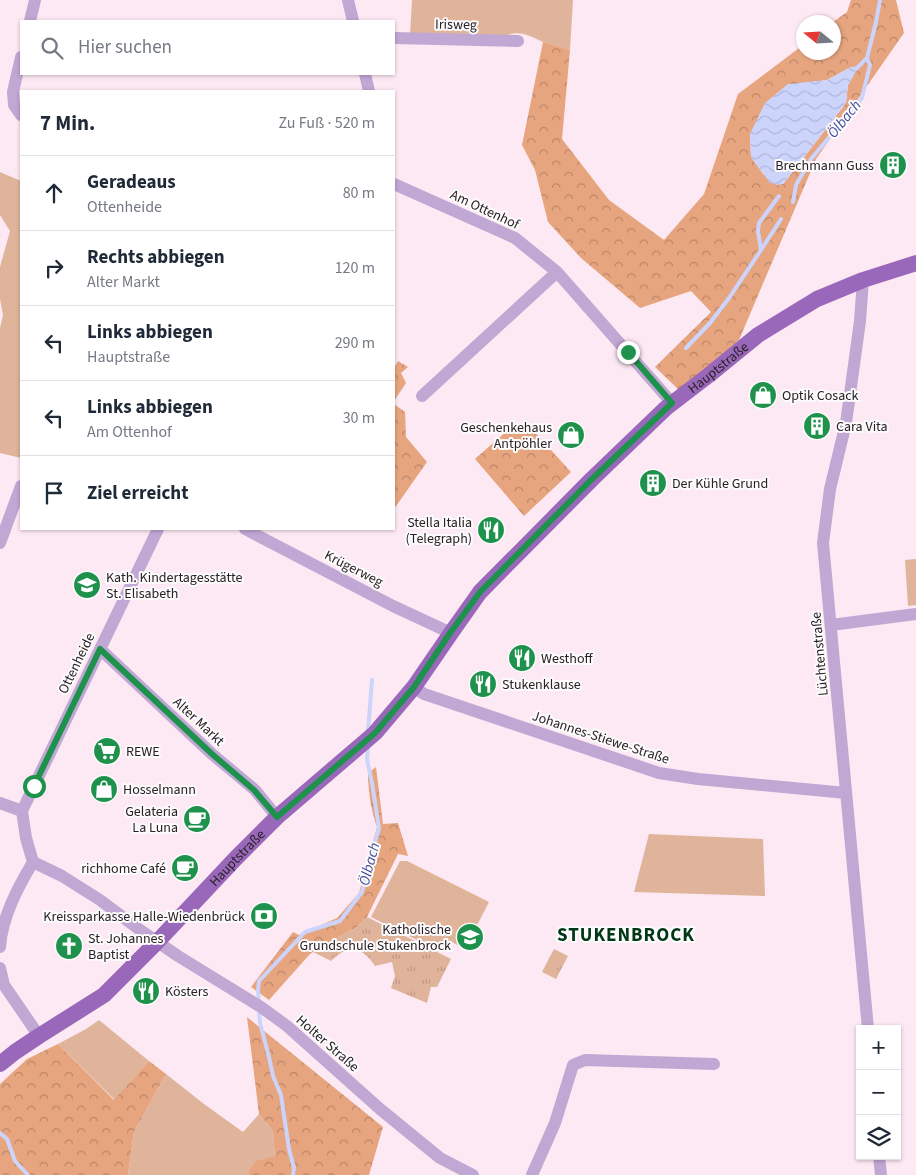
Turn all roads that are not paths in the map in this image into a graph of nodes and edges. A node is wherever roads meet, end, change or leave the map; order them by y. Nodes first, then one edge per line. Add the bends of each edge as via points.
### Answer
1 (35, 0) edge
2 (348, 0) edge
3 (30, 20) edge
4 (353, 20) edge
5 (395, 38) edge
6 (518, 41) dead end
7 (20, 61) edge
8 (365, 75) edge
9 (369, 90) edge
10 (20, 114) edge
11 (395, 184) edge
12 (916, 263) edge
13 (557, 272) junction
14 (863, 280) junction
15 (422, 396) dead end
16 (672, 403) junction
17 (20, 489) edge
18 (158, 530) edge
19 (247, 530) edge
20 (0, 543) edge
21 (916, 614) edge
22 (831, 625) junction
23 (450, 633) junction
24 (100, 649) junction
25 (414, 687) junction
26 (846, 793) junction
27 (0, 802) edge
28 (22, 811) junction
29 (277, 817) junction
30 (34, 862) junction
31 (157, 942) junction
32 (0, 946) edge
33 (0, 968) edge
34 (868, 1025) edge
35 (39, 1036) junction
36 (0, 1064) edge
37 (714, 1064) dead end
38 (879, 1160) edge
39 (473, 1175) edge
40 (532, 1175) edge
41 (881, 1175) edge

1 - 3 street
2 - 4 street
5 - 6 street, Irisweg
7 - 10 street via 13,92 14,105
8 - 9 street
11 - 13 street, Am Ottenhof via 515,238
12 - 14 main road, Hauptstraße
13 - 15 street
13 - 16 street, Am Ottenhof
14 - 16 main road, Hauptstraße via 817,299 758,335
14 - 22 street, Lüchtenstraße via 846,423 830,489 823,543
16 - 23 main road, Hauptstraße via 480,592
17 - 20 street
18 - 24 street, Ottenheide
19 - 23 street, Krügerweg
21 - 22 street
22 - 26 street, Lüchtenstraße
23 - 25 main road, Hauptstraße
24 - 28 street, Ottenheide
24 - 29 street, Alter Markt via 254,790
25 - 26 street, Johannes-Stiewe-Straße via 424,694 659,773
25 - 29 main road, Hauptstraße via 375,733
26 - 34 street, Lüchtenstraße
27 - 28 street
28 - 30 street
29 - 31 main road, Hauptstraße
30 - 31 street, Holter Straße via 92,895
30 - 32 street via 7,914
31 - 35 main road, Hauptstraße via 104,996
31 - 39 street, Holter Straße via 287,1026 440,1158
33 - 35 street via 4,985
35 - 36 main road, Hauptstraße
37 - 40 street via 585,1060 573,1065 555,1123
38 - 41 street

